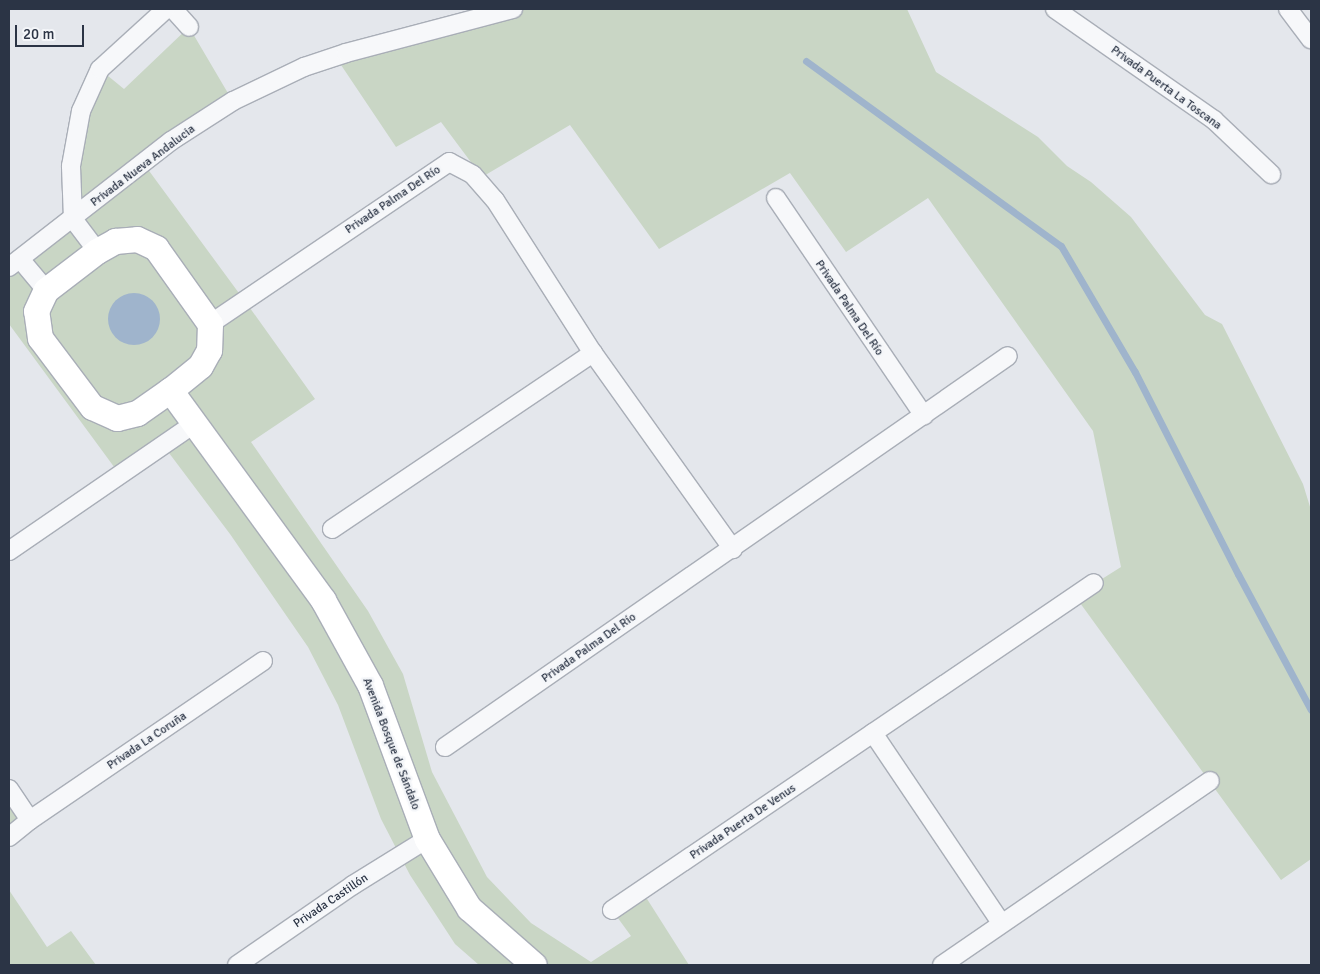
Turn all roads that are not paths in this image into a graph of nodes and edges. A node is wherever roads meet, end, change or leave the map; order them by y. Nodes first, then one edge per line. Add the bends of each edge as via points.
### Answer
1 (166, 9) edge
2 (173, 9) edge
3 (513, 9) edge
4 (1055, 9) edge
5 (1288, 9) edge
6 (471, 15) edge
7 (189, 27) dead end
8 (1311, 39) edge
9 (1271, 174) dead end
10 (776, 198) dead end
11 (73, 219) junction
12 (97, 251) junction
13 (14, 263) edge
14 (46, 290) junction
15 (210, 324) junction
16 (593, 353) junction
17 (1008, 356) dead end
18 (170, 390) junction
19 (924, 416) junction
20 (195, 423) junction
21 (332, 529) dead end
22 (733, 549) junction
23 (9, 551) edge
24 (1094, 583) dead end
25 (263, 662) dead end
26 (873, 734) junction
27 (445, 747) dead end
28 (1210, 781) dead end
29 (9, 789) edge
30 (30, 820) junction
31 (9, 838) edge
32 (427, 839) junction
33 (612, 910) dead end
34 (1001, 923) junction
35 (237, 965) edge
36 (534, 965) edge
37 (942, 965) edge

1 - 11 street via 100,69 81,111 71,166
2 - 7 street
3 - 6 street, Privada Nueva Andalucia
4 - 9 street, Privada Puerta La Toscana via 1214,120
5 - 8 street
6 - 11 street, Privada Nueva Andalucia via 304,67 233,101 171,141
10 - 19 street, Privada Palma Del Río
11 - 12 street
11 - 13 street, Privada Nueva Andalucia
12 - 14 street
12 - 15 street via 115,241 137,239 156,248
13 - 14 street
14 - 18 street via 36,311 40,338 92,407 117,418 137,413
15 - 16 street, Privada Palma Del Río via 449,162 473,175 495,200
15 - 18 street via 209,350 200,366
16 - 21 street
16 - 22 street, Privada Palma Del Río
17 - 19 street, Privada Palma Del Río
18 - 20 street, Avenida Bosque de Sándalo
19 - 22 street, Privada Palma Del Río
20 - 23 street
20 - 32 street, Avenida Bosque de Sándalo via 323,600 370,684
22 - 27 street, Privada Palma Del Río
24 - 26 street, Privada Puerta De Venus
25 - 30 street, Privada La Coruña
26 - 33 street, Privada Puerta De Venus
26 - 34 street
28 - 34 street
29 - 30 street
30 - 31 street, Privada La Coruña
32 - 35 street, Privada Castillón via 353,885
32 - 36 street, Avenida Bosque de Sándalo via 469,908
34 - 37 street

